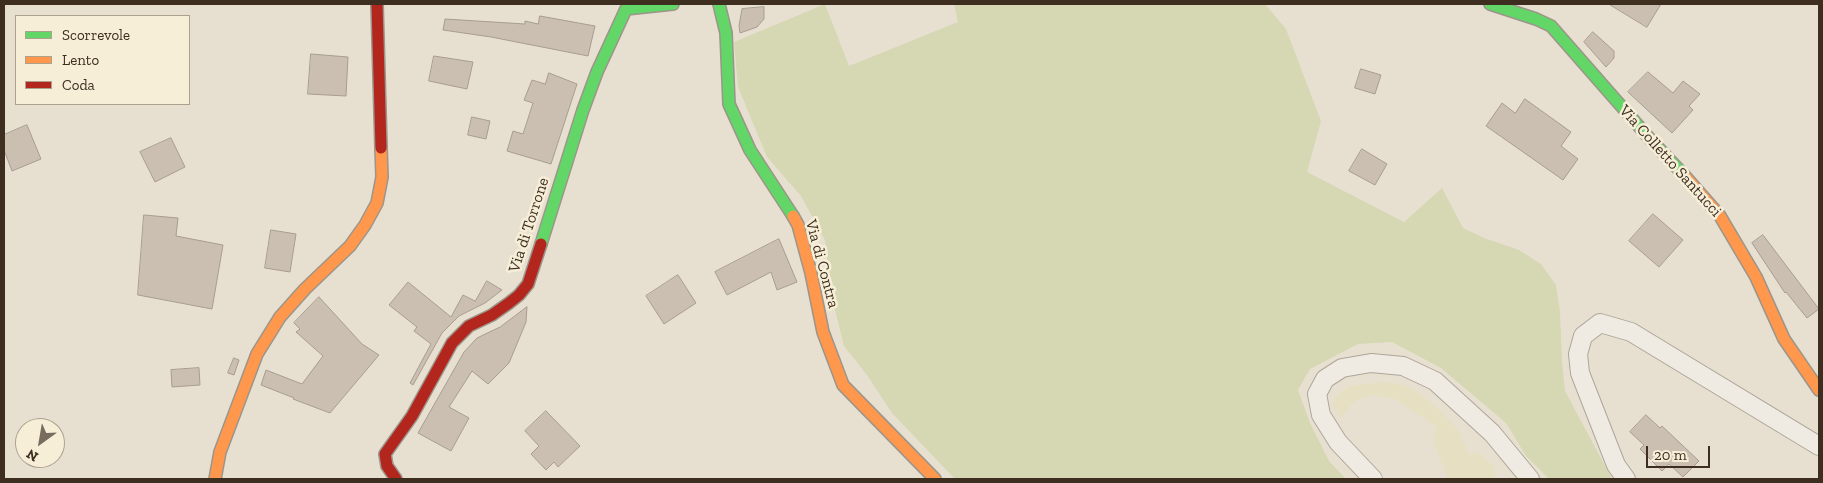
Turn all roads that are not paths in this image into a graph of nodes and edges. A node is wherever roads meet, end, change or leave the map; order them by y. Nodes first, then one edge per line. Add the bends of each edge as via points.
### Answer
1 (377, 4) edge
2 (673, 4) edge
3 (719, 4) edge
4 (1490, 4) edge
5 (1819, 390) edge
6 (1819, 446) edge
7 (215, 479) edge
8 (396, 479) edge
9 (935, 479) edge
10 (1373, 479) edge
11 (1530, 479) edge
12 (1626, 479) edge

1 - 7 street via 382,177 377,203 350,246 280,317 257,354 220,452
2 - 8 street, Via di Torrone via 626,9 583,110 528,284 519,296 469,326 452,343 412,416 385,454 387,466
3 - 9 street, Via di Contra via 726,33 729,104 750,150 798,225 823,332 844,386
4 - 5 street, Via Colletto Santucci via 1551,26 1720,216 1756,277 1784,339
6 - 12 street via 1631,332 1600,323 1583,336 1578,354 1580,373 1616,465
10 - 11 street via 1338,442 1321,416 1318,394 1325,379 1342,368 1371,363 1403,366 1435,381 1492,432

